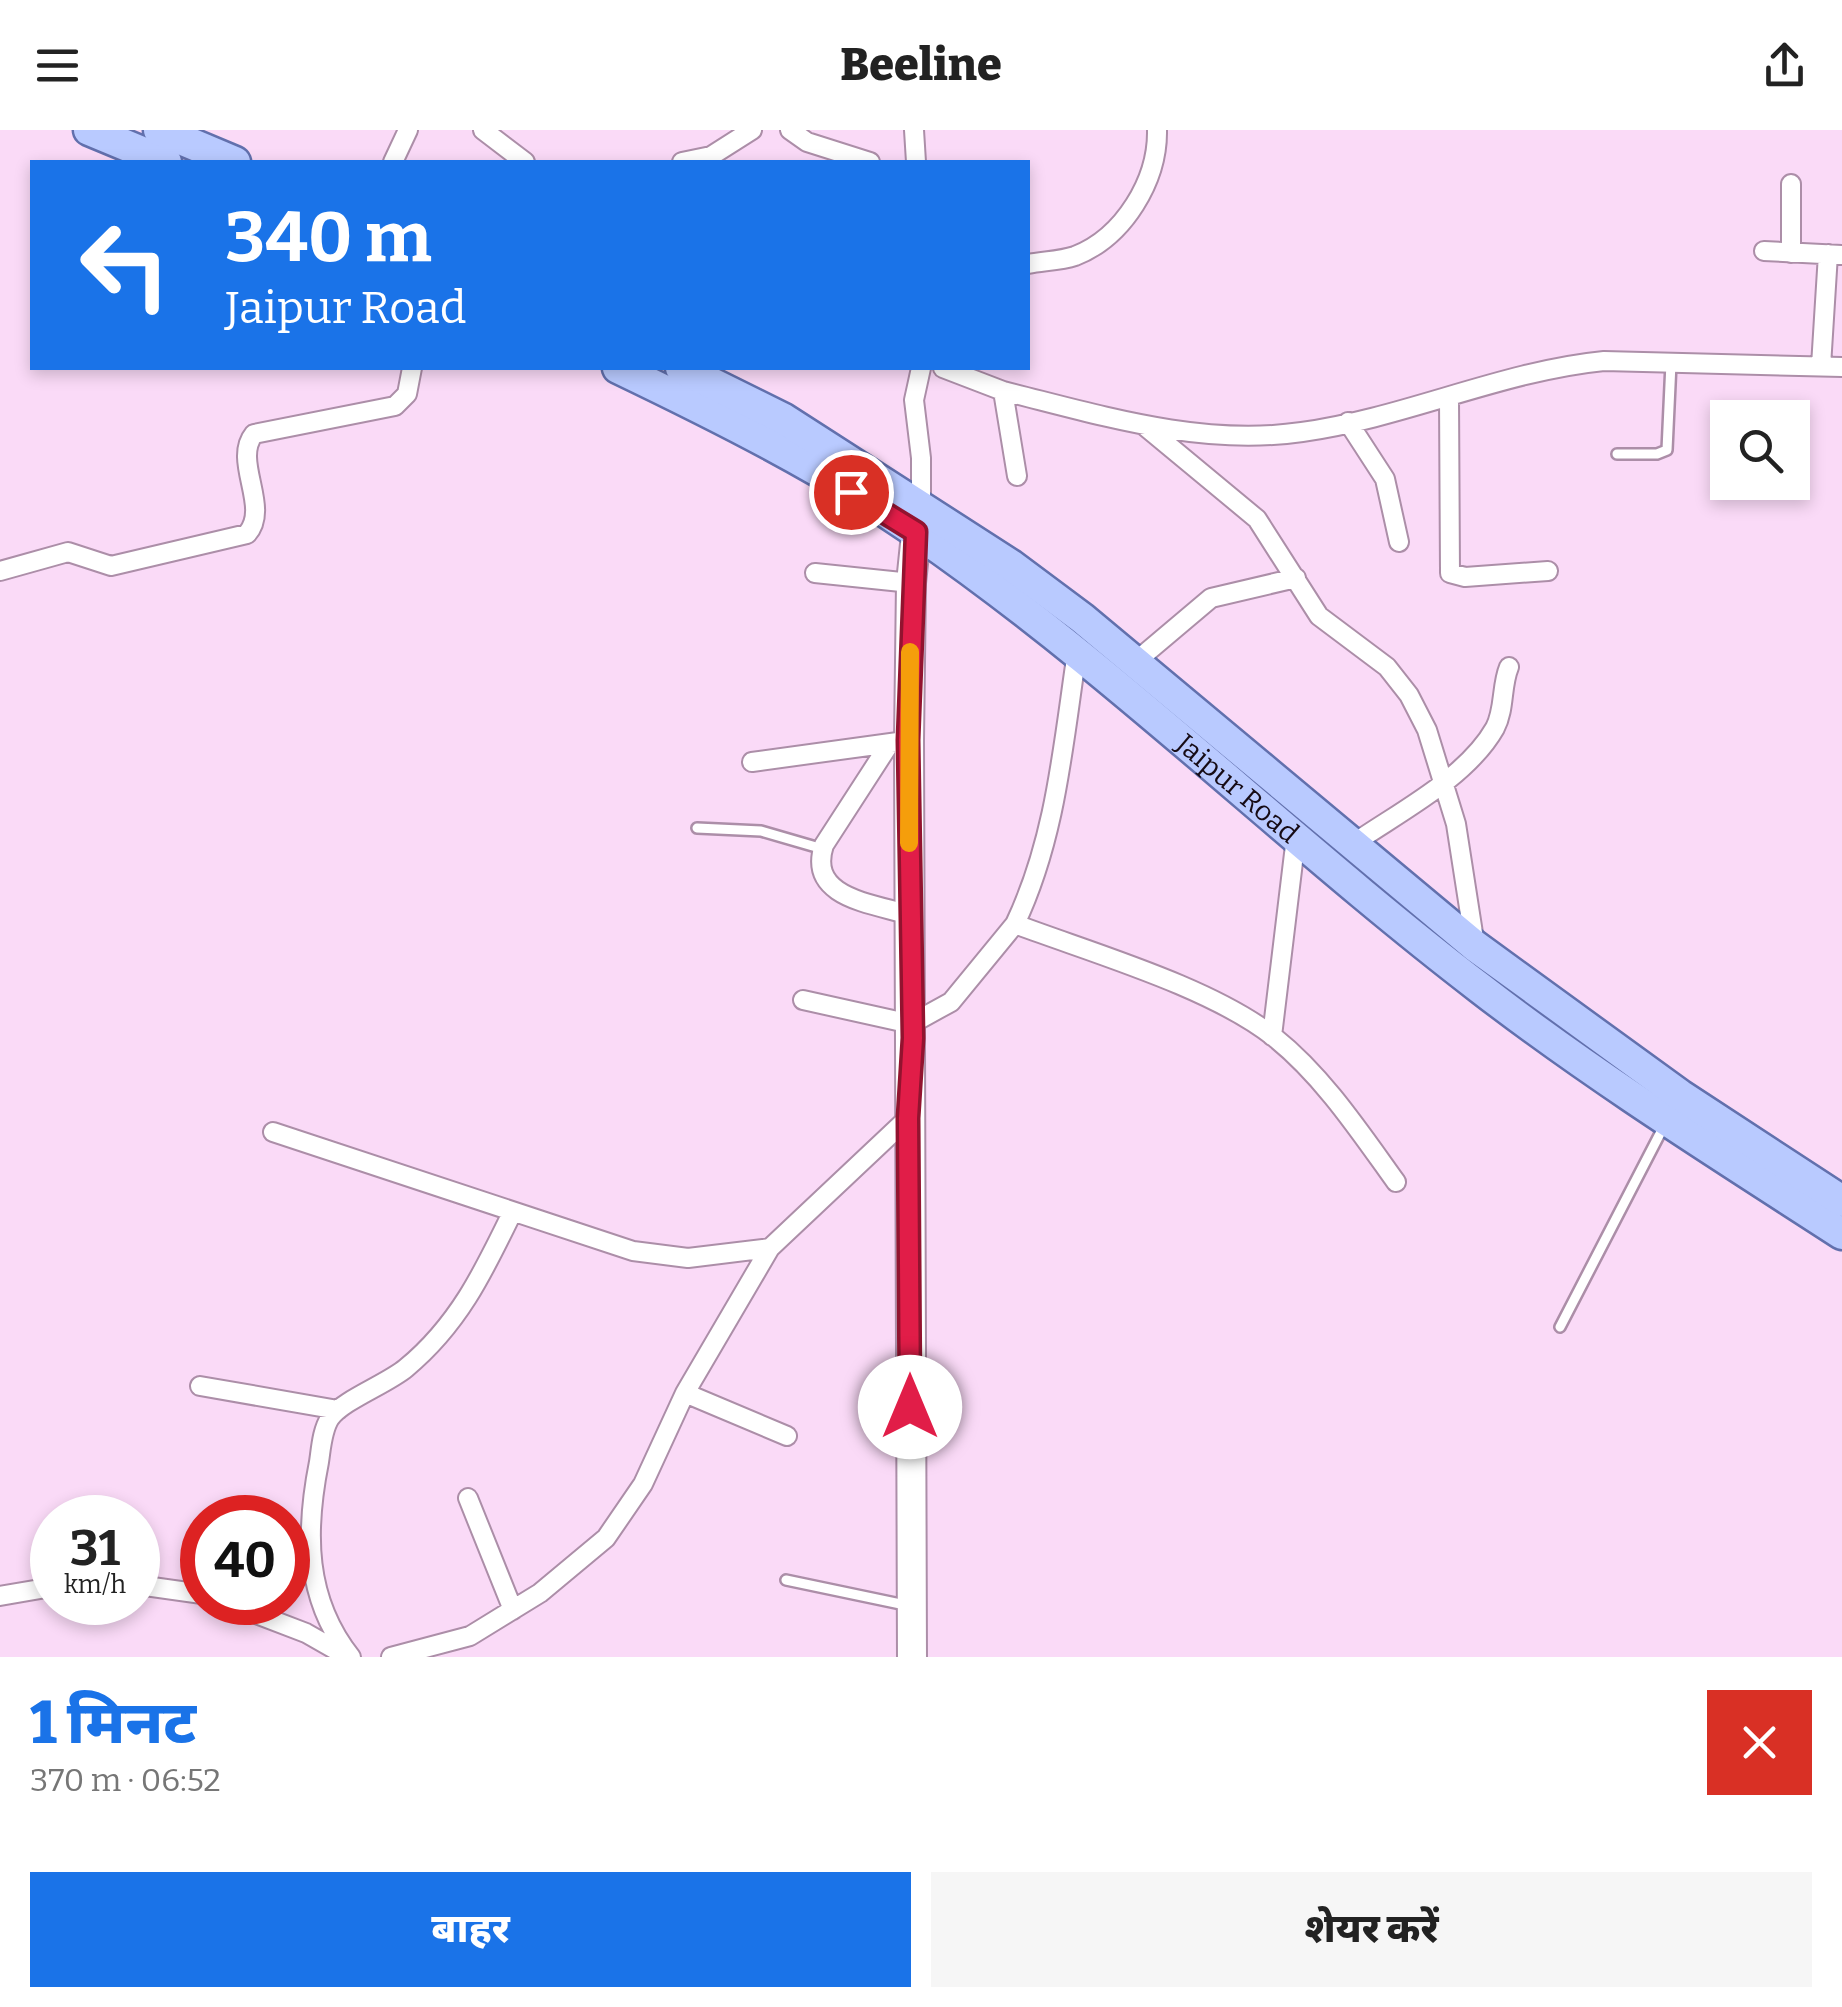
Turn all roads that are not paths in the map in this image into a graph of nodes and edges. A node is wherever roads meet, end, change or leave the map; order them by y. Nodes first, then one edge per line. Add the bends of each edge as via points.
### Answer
1 (89, 130) edge
2 (158, 130) edge
3 (408, 130) edge
4 (483, 130) edge
5 (752, 130) edge
6 (790, 130) edge
7 (914, 130) edge
8 (1157, 130) edge
9 (161, 160) edge
10 (230, 160) edge
11 (394, 160) edge
12 (522, 160) edge
13 (692, 160) edge
14 (864, 160) edge
15 (916, 160) edge
16 (1792, 184) dead end
17 (1764, 252) dead end
18 (1791, 252) junction
19 (1835, 254) edge
20 (1030, 264) edge
21 (1671, 362) junction
22 (1821, 366) junction
23 (1842, 367) edge
24 (412, 370) edge
25 (632, 370) edge
26 (921, 370) edge
27 (948, 370) edge
28 (695, 379) edge
29 (1003, 391) junction
30 (1449, 398) junction
31 (1348, 422) junction
32 (1146, 427) junction
33 (1617, 454) dead end
34 (1018, 476) dead end
35 (918, 518) junction
36 (1399, 542) dead end
37 (0, 570) edge
38 (1548, 571) dead end
39 (815, 573) dead end
40 (1296, 578) junction
41 (910, 583) junction
42 (1077, 652) junction
43 (1134, 663) junction
44 (1509, 667) dead end
45 (899, 741) junction
46 (752, 762) dead end
47 (1444, 780) junction
48 (697, 828) dead end
49 (1321, 840) junction
50 (823, 849) junction
51 (910, 915) junction
52 (1016, 924) junction
53 (1475, 946) junction
54 (803, 1000) dead end
55 (911, 1024) junction
56 (1272, 1036) junction
57 (1673, 1108) junction
58 (908, 1118) junction
59 (273, 1132) dead end
60 (1396, 1182) dead end
61 (1842, 1201) edge
62 (512, 1214) junction
63 (1842, 1234) edge
64 (770, 1248) junction
65 (1560, 1327) dead end
66 (200, 1386) dead end
67 (685, 1394) junction
68 (338, 1410) junction
69 (787, 1436) dead end
70 (468, 1498) dead end
71 (786, 1580) dead end
72 (30, 1591) edge
73 (0, 1596) edge
74 (912, 1607) junction
75 (514, 1610) junction
76 (285, 1625) edge
77 (906, 1654) edge
78 (349, 1657) edge
79 (390, 1657) edge

1 - 9 main road
2 - 10 main road
3 - 11 street
4 - 12 street
5 - 13 street via 711,156
6 - 14 street
7 - 15 street
8 - 20 street via 1146,189 1107,235 1072,257
16 - 18 street
17 - 18 street
18 - 19 street
19 - 22 street
21 - 22 street
21 - 30 street via 1569,364
21 - 33 lane via 1667,450
22 - 23 street
24 - 37 street via 407,394 394,406 254,434 247,449 255,516 247,534 111,566 68,552
25 - 28 main road, Jaipur Road
26 - 35 street via 914,400 922,458
27 - 29 street
28 - 35 main road, Jaipur Road via 784,419
29 - 32 street
29 - 34 street
30 - 31 street
30 - 38 street via 1450,573
31 - 32 street via 1266,436
31 - 36 street via 1385,479
32 - 40 street via 1257,519
35 - 41 street
35 - 42 main road, Jaipur Road
35 - 43 main road, Jaipur Road via 1025,576
39 - 41 street
40 - 43 street via 1211,598
40 - 47 street via 1319,616 1388,667 1428,730
41 - 45 street
42 - 49 main road, Jaipur Road
42 - 52 street via 1051,826
43 - 49 main road, Jaipur Road
44 - 47 street via 1494,730
45 - 46 street
45 - 50 street
45 - 51 street
47 - 49 street
47 - 53 street
48 - 50 lane via 761,831
49 - 53 main road, Jaipur Road
49 - 56 street
49 - 57 main road, Jaipur Road via 1480,988
50 - 51 street via 821,876 835,891
51 - 55 street
52 - 55 street via 952,1002
52 - 56 street via 1216,1004
53 - 57 main road, Jaipur Road
54 - 55 street
55 - 58 street
56 - 60 street via 1329,1093
57 - 61 main road, Jaipur Road
57 - 63 main road, Jaipur Road
57 - 65 lane
58 - 64 street
58 - 74 street
59 - 62 street
62 - 64 street via 666,1257
62 - 68 street via 454,1324 403,1371
64 - 67 street
66 - 68 street
67 - 69 street
67 - 75 street via 644,1484 606,1538
68 - 78 street via 325,1429 308,1517 309,1553 323,1610
70 - 75 street
71 - 74 lane
72 - 73 street
74 - 77 street
75 - 79 street via 470,1636
76 - 78 street

